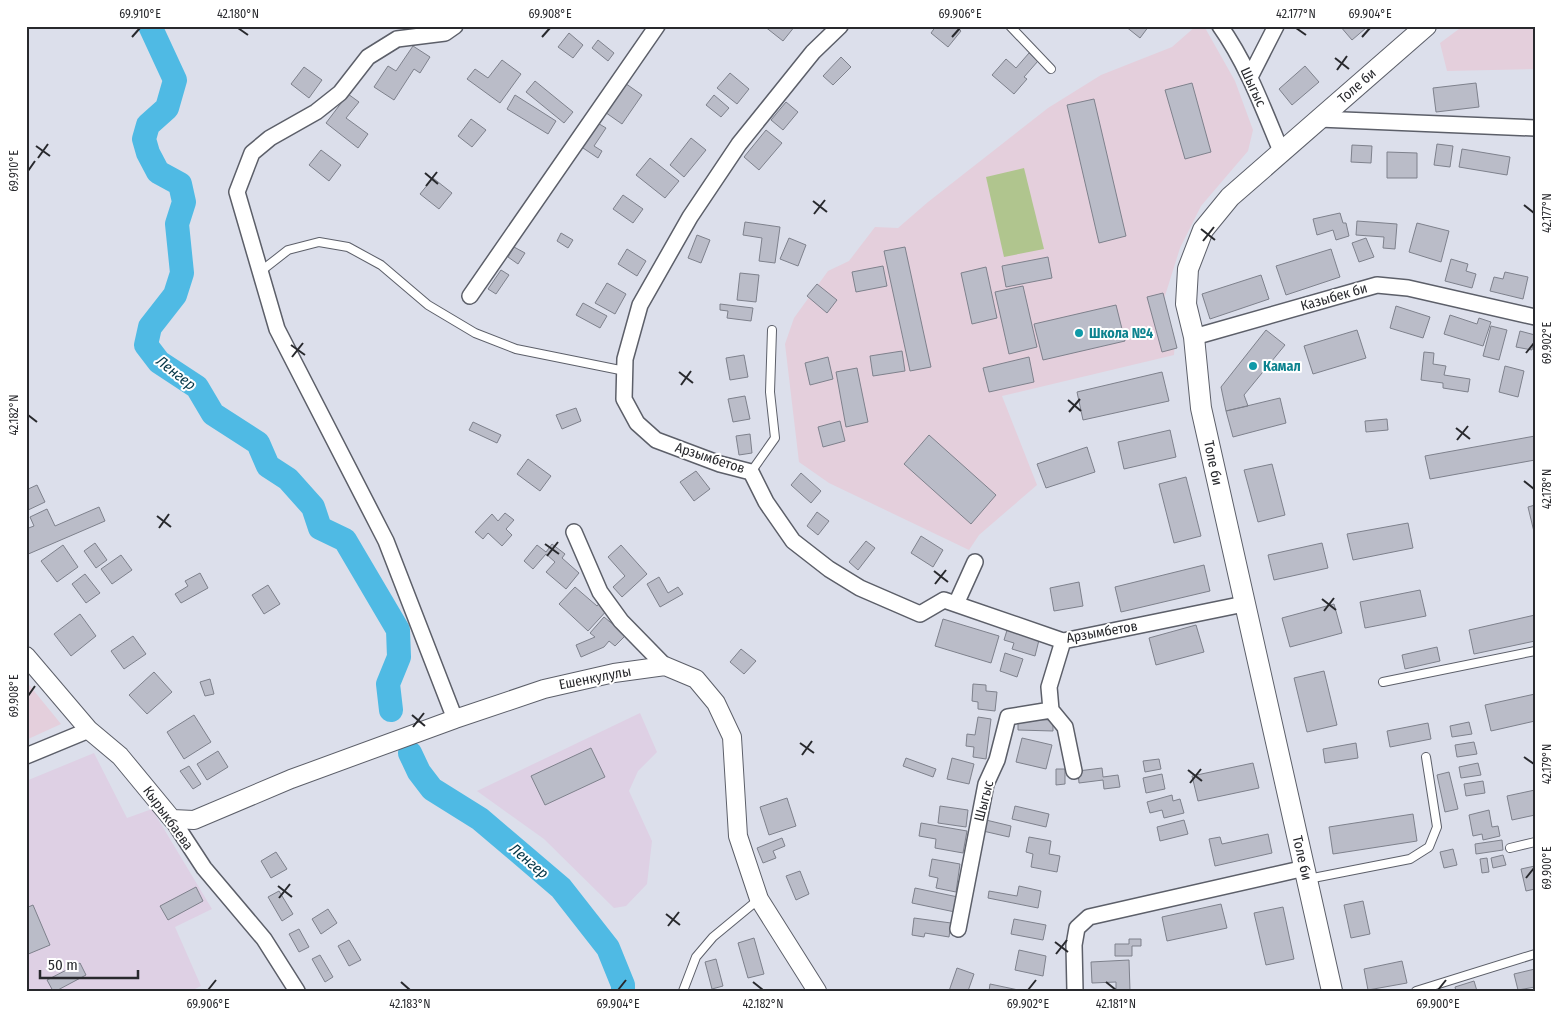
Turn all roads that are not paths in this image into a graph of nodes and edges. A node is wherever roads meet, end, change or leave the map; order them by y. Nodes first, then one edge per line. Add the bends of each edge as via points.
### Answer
1 (455, 26) edge
2 (656, 26) edge
3 (840, 26) edge
4 (1010, 26) edge
5 (1220, 26) edge
6 (1276, 26) edge
7 (1426, 26) edge
8 (1051, 69) dead end
9 (1250, 77) junction
10 (1319, 119) junction
11 (1535, 128) edge
12 (1282, 151) junction
13 (260, 271) junction
14 (470, 296) dead end
15 (1535, 317) edge
16 (772, 330) dead end
17 (1194, 337) junction
18 (625, 371) junction
19 (751, 472) junction
20 (574, 532) dead end
21 (975, 562) dead end
22 (956, 604) junction
23 (1244, 604) junction
24 (1063, 641) junction
25 (1535, 651) edge
26 (26, 656) edge
27 (665, 666) junction
28 (1383, 682) dead end
29 (1051, 710) junction
30 (455, 718) junction
31 (89, 730) junction
32 (26, 756) edge
33 (1426, 757) dead end
34 (1074, 771) dead end
35 (172, 818) junction
36 (1535, 842) edge
37 (1510, 848) dead end
38 (1306, 874) junction
39 (759, 899) junction
40 (958, 929) dead end
41 (1535, 954) edge
42 (297, 991) edge
43 (683, 991) edge
44 (817, 991) edge
45 (1075, 991) edge
46 (1332, 991) edge
47 (1416, 991) edge

1 - 13 street via 445,33 397,39 389,43 368,57 340,93 252,153 238,192
2 - 14 street
3 - 18 street, Арзымбетов via 813,52 739,144 690,217 640,305 625,359
4 - 8 lane
5 - 9 street, Шыгыс
6 - 9 street
7 - 10 main road, Толе би
9 - 12 street, Шыгыс
10 - 11 street
10 - 12 main road, Толе би
12 - 17 main road, Толе би via 1230,197 1203,230 1188,268 1186,304
13 - 18 lane via 288,250 319,242 348,247 381,265 428,305 476,333 516,349
13 - 30 street via 277,329 386,541
15 - 17 street, Казыбек би via 1408,288 1377,285
16 - 19 lane via 770,392 775,438
17 - 23 main road, Толе би via 1201,408
18 - 19 street, Арзымбетов via 624,399 637,424 656,440
19 - 22 street, Арзымбетов via 792,541 829,569 860,588 920,614 944,600
20 - 27 street via 600,592 621,621
21 - 22 street
22 - 24 street, Арзымбетов
23 - 24 street, Арзымбетов
23 - 38 main road, Толе би
24 - 29 street via 1049,687
25 - 28 lane
26 - 31 street, Кырыкбаева
27 - 30 street, Ешенкулулы via 614,673 544,689
27 - 39 street via 696,679 716,704 732,737 738,836
29 - 34 street via 1065,727
29 - 40 street, Шыгыс via 1008,717 997,760 986,784
30 - 35 street, Ешенкулулы via 291,779 194,820
31 - 32 street
31 - 35 street, Кырыкбаева via 120,756
33 - 38 lane via 1437,827 1429,847 1410,859
35 - 42 street, Кырыкбаева via 204,868 264,939
36 - 37 lane
38 - 45 street via 1089,917 1077,928
38 - 46 main road, Толе би
39 - 43 lane via 713,937 696,957
39 - 44 street
41 - 47 lane

